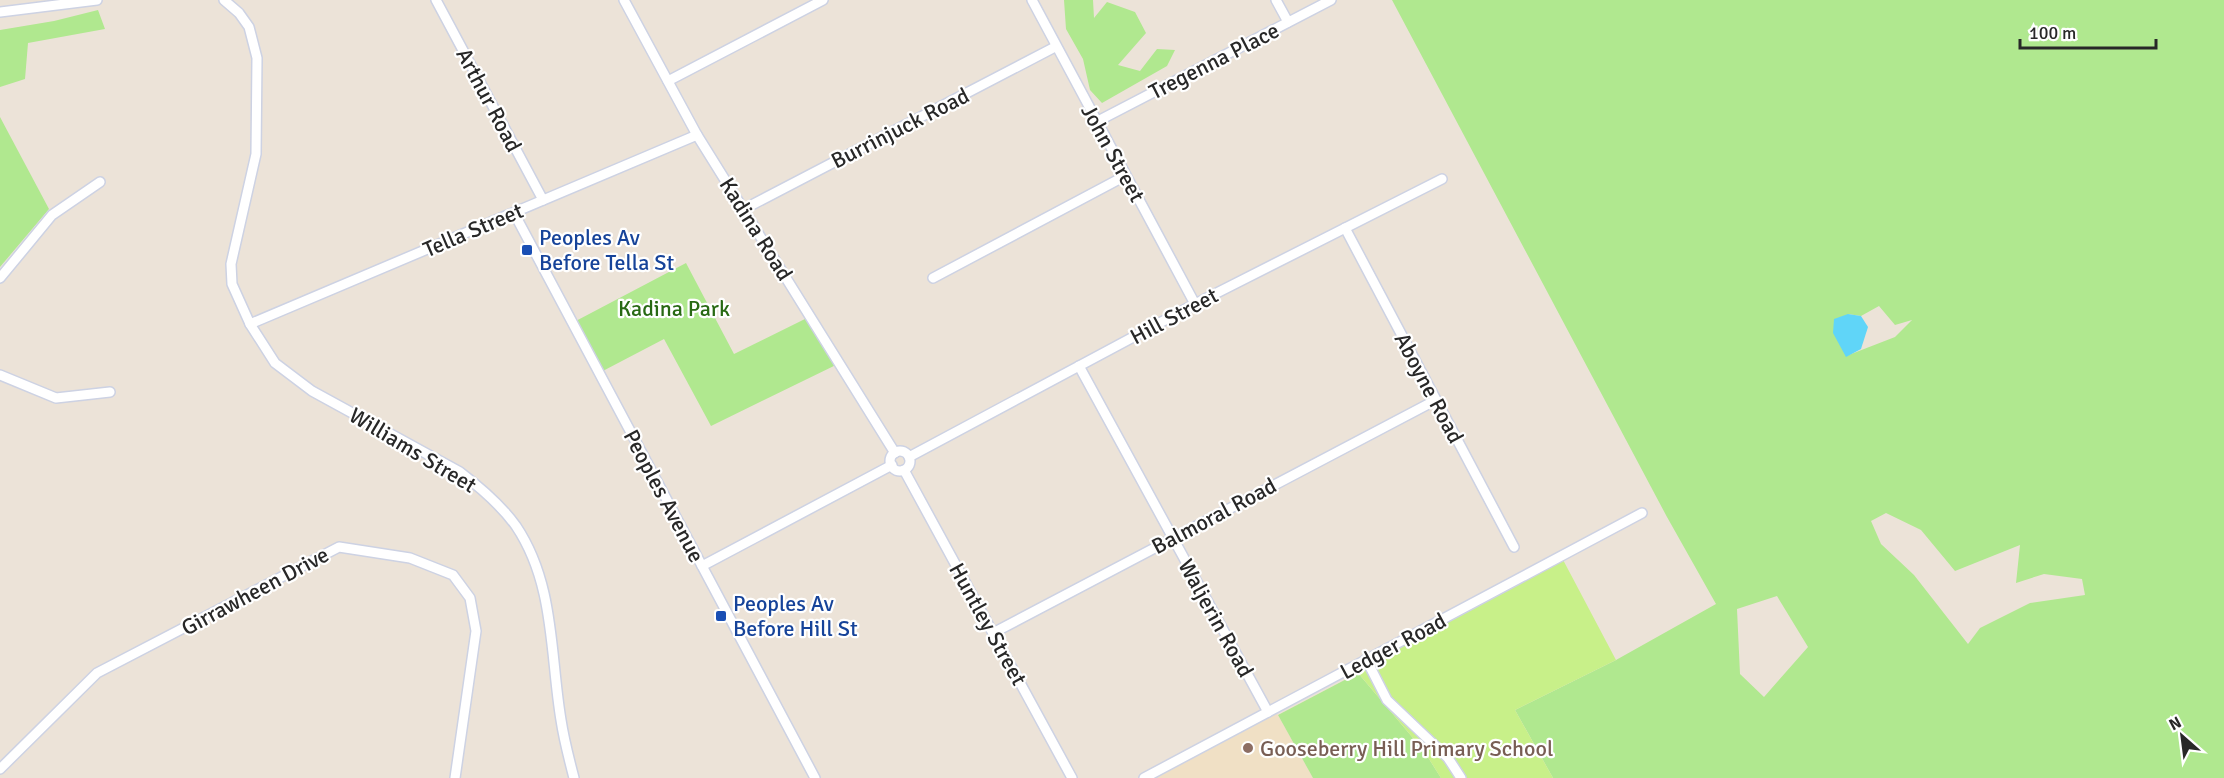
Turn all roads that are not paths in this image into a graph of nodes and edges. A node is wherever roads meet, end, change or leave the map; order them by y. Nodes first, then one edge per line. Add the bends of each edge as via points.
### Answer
1 (97, 0) edge
2 (224, 0) edge
3 (436, 0) edge
4 (624, 0) edge
5 (823, 0) edge
6 (1032, 0) edge
7 (1276, 0) edge
8 (1331, 0) edge
9 (0, 12) edge
10 (1288, 22) junction
11 (1056, 47) junction
12 (668, 81) junction
13 (1096, 122) junction
14 (697, 135) junction
15 (1125, 176) junction
16 (1442, 179) dead end
17 (100, 182) dead end
18 (543, 200) junction
19 (744, 209) junction
20 (514, 213) junction
21 (1345, 228) junction
22 (0, 278) edge
23 (933, 278) dead end
24 (1195, 304) junction
25 (250, 324) junction
26 (1079, 366) junction
27 (0, 375) edge
28 (110, 392) dead end
29 (1436, 400) junction
30 (895, 453) junction
31 (909, 457) junction
32 (892, 465) junction
33 (904, 470) junction
34 (1642, 513) dead end
35 (1172, 538) junction
36 (1514, 547) dead end
37 (702, 566) junction
38 (993, 633) junction
39 (1366, 660) junction
40 (1268, 712) junction
41 (0, 769) edge
42 (455, 778) edge
43 (574, 778) edge
44 (815, 778) edge
45 (1072, 778) edge
46 (1144, 778) edge
47 (1461, 778) edge

1 - 9 street
2 - 25 street, Williams Street via 249,27 256,58 256,154 231,264 232,284
3 - 18 street, Arthur Road
4 - 12 street, Kadina Road
5 - 12 street
6 - 11 street, John Street
7 - 10 street
8 - 10 street, Tregenna Place
10 - 13 street, Tregenna Place
11 - 13 street, John Street
11 - 19 street, Burrinjuck Road
12 - 14 street, Kadina Road
13 - 15 street, John Street
14 - 18 street, Tella Street
14 - 19 street, Kadina Road
15 - 23 street
15 - 24 street, John Street
16 - 21 street, Hill Street
17 - 22 street via 52,215
18 - 20 street, Tella Street
19 - 30 street, Kadina Road
20 - 25 street, Tella Street
20 - 37 street, Peoples Avenue
21 - 24 street, Hill Street
21 - 29 street, Aboyne Road
24 - 26 street, Hill Street
25 - 43 street, Williams Street via 274,363 312,391 460,472 482,489 515,526 529,548 546,597 561,720
26 - 31 street, Hill Street
26 - 35 street, Waljerin Road
27 - 28 street via 56,398
29 - 35 street, Balmoral Road
29 - 36 street, Aboyne Road
30 - 31 street via 903,452
30 - 32 street
31 - 33 street
32 - 33 street
32 - 37 street
33 - 38 street, Huntley Street
34 - 39 street, Ledger Road
35 - 38 street, Balmoral Road
35 - 40 street, Waljerin Road
37 - 44 street, Peoples Avenue
38 - 45 street, Huntley Street
39 - 40 street, Ledger Road
39 - 47 street via 1387,700 1448,758
40 - 46 street, Ledger Road
41 - 42 street, Girrawheen Drive via 97,673 339,547 421,563 453,575 470,598 476,631

